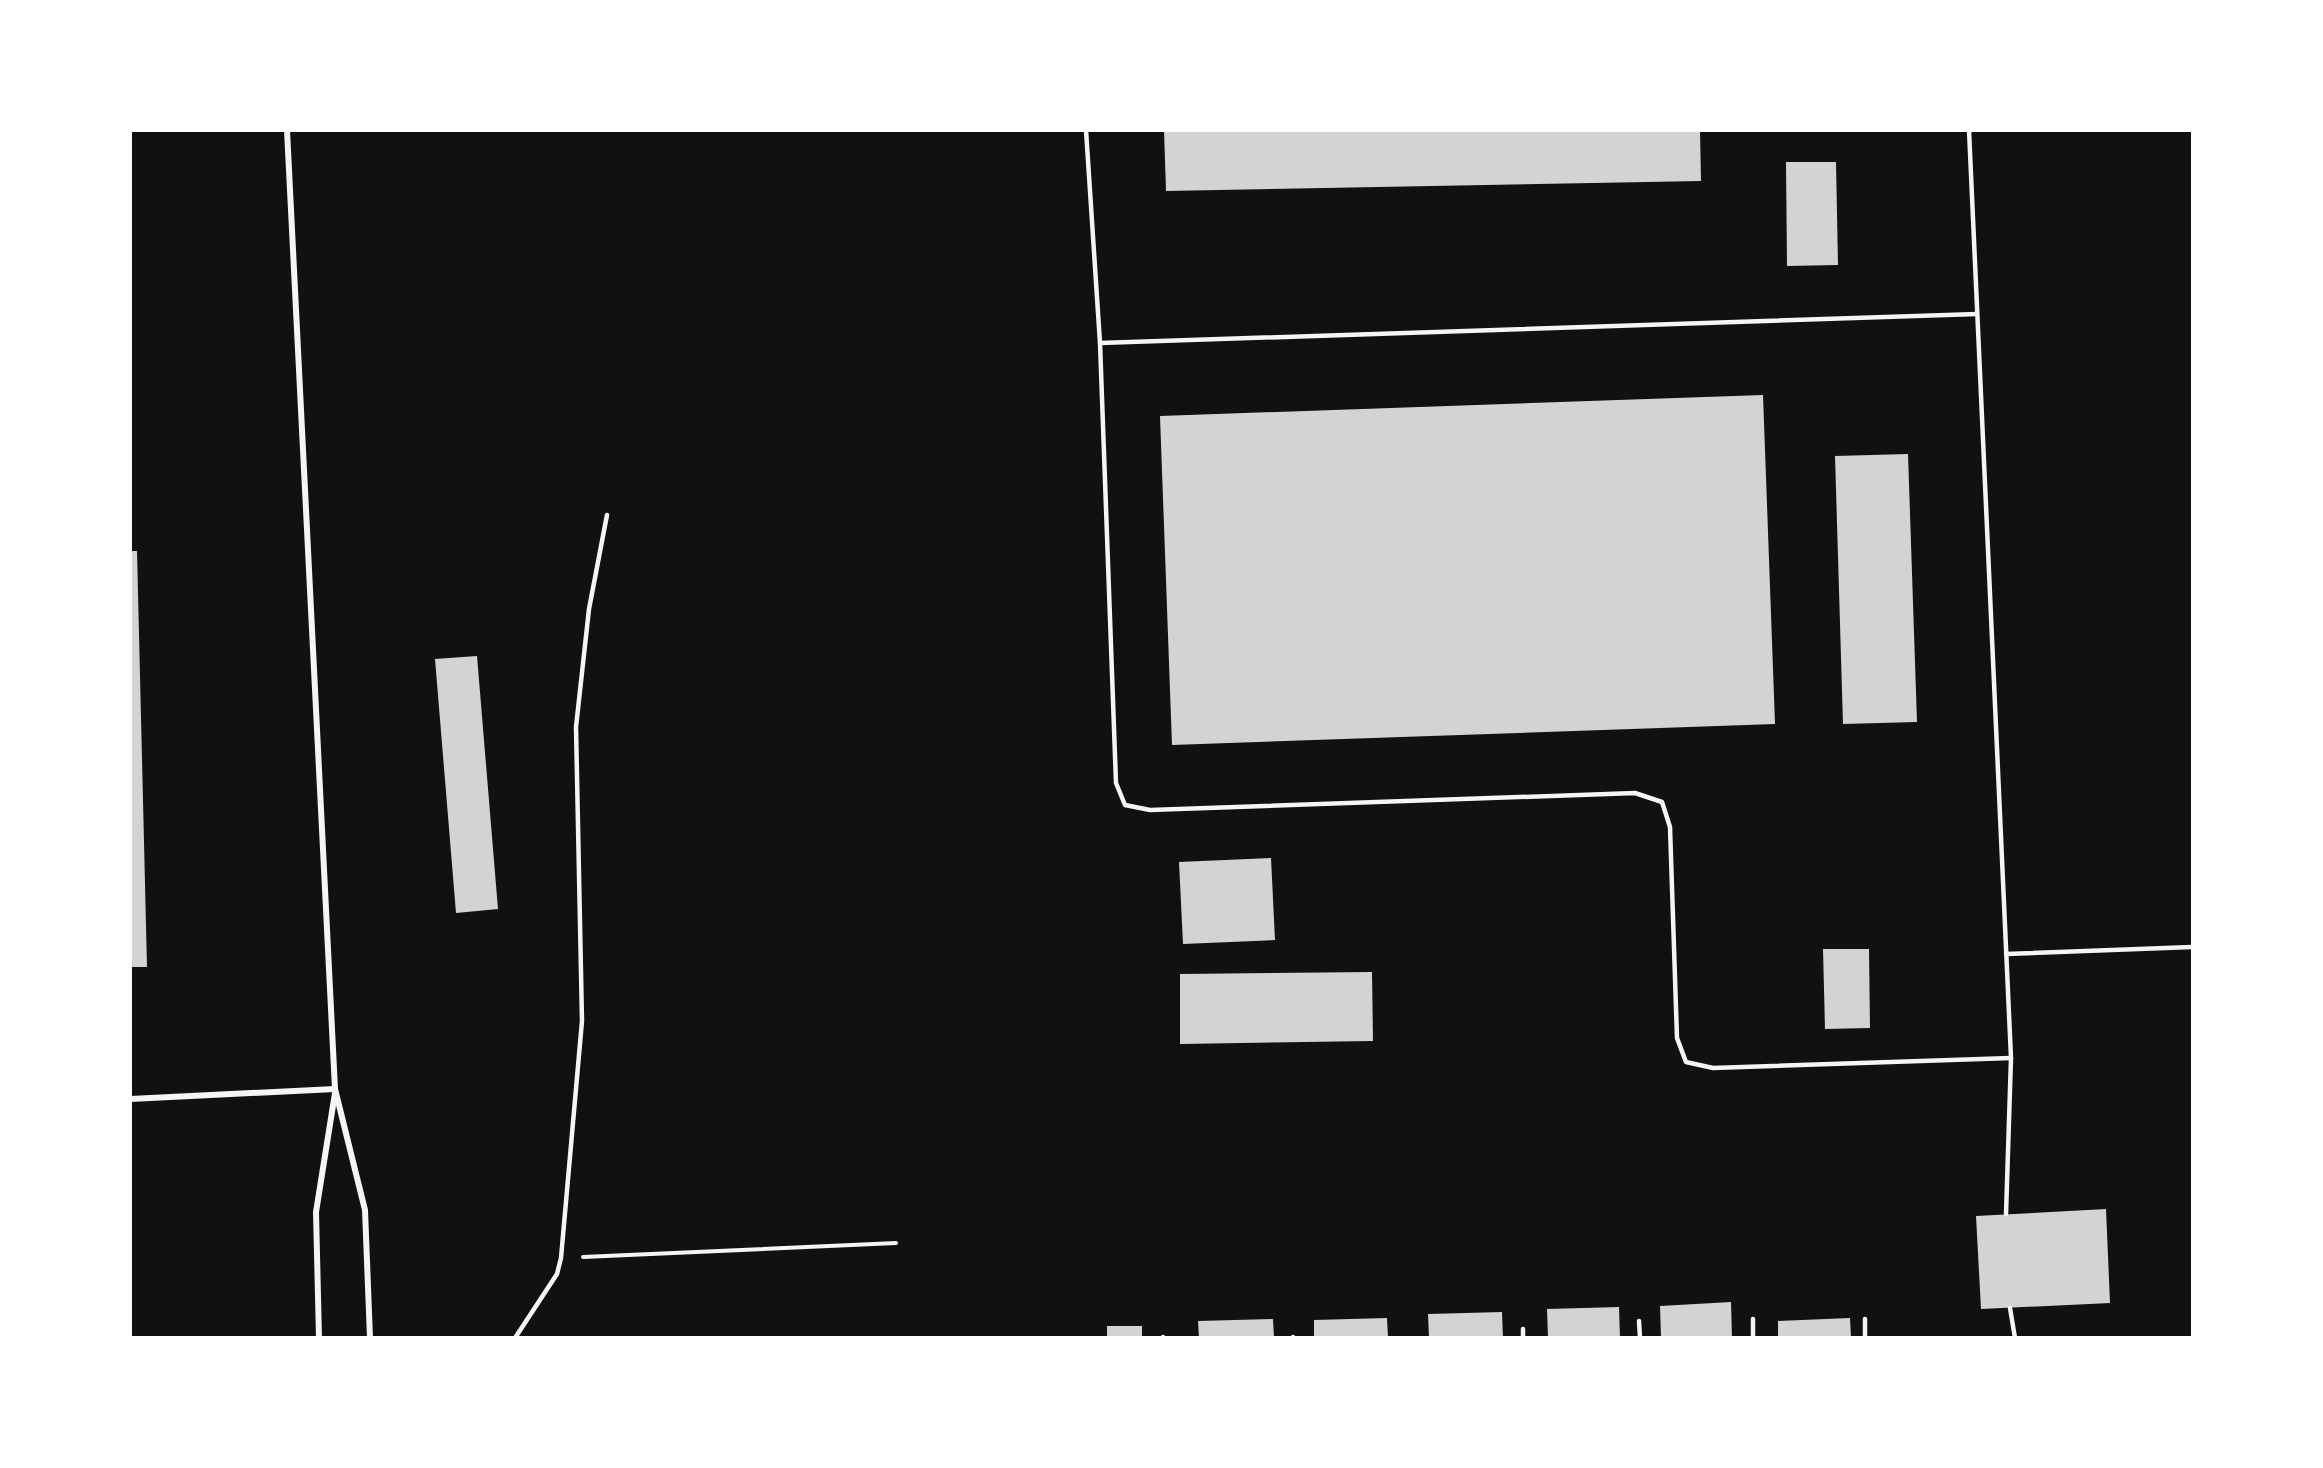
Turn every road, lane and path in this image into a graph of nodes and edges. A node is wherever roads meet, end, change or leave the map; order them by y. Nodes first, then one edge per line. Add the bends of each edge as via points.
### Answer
1 (287, 130) edge
2 (1086, 130) edge
3 (1969, 130) edge
4 (1977, 314) junction
5 (1100, 343) junction
6 (607, 515) dead end
7 (2193, 947) edge
8 (2006, 954) junction
9 (2011, 1058) junction
10 (335, 1089) junction
11 (130, 1099) edge
12 (2006, 1214) dead end
13 (896, 1243) dead end
14 (561, 1258) junction
15 (2010, 1308) dead end
16 (1753, 1319) dead end
17 (1864, 1319) dead end
18 (1639, 1321) dead end
19 (1523, 1329) dead end
20 (319, 1338) edge
21 (370, 1338) edge
22 (515, 1338) edge
23 (1523, 1338) edge
24 (1640, 1338) edge
25 (1753, 1338) edge
26 (1865, 1338) edge
27 (2015, 1338) edge

1 - 10 street
2 - 5 lane
3 - 4 lane
4 - 5 lane
4 - 8 lane
5 - 9 lane via 1116,783 1125,806 1150,810 1635,793 1662,802 1670,827 1677,1038 1686,1062 1713,1068
6 - 14 lane via 589,609 576,727 582,1021
7 - 8 lane
8 - 9 lane
9 - 12 lane
10 - 11 street
10 - 20 street via 316,1212
10 - 21 street via 365,1210
13 - 14 path
14 - 22 lane via 557,1274
15 - 27 lane
16 - 25 lane
17 - 26 lane
18 - 24 lane
19 - 23 lane

